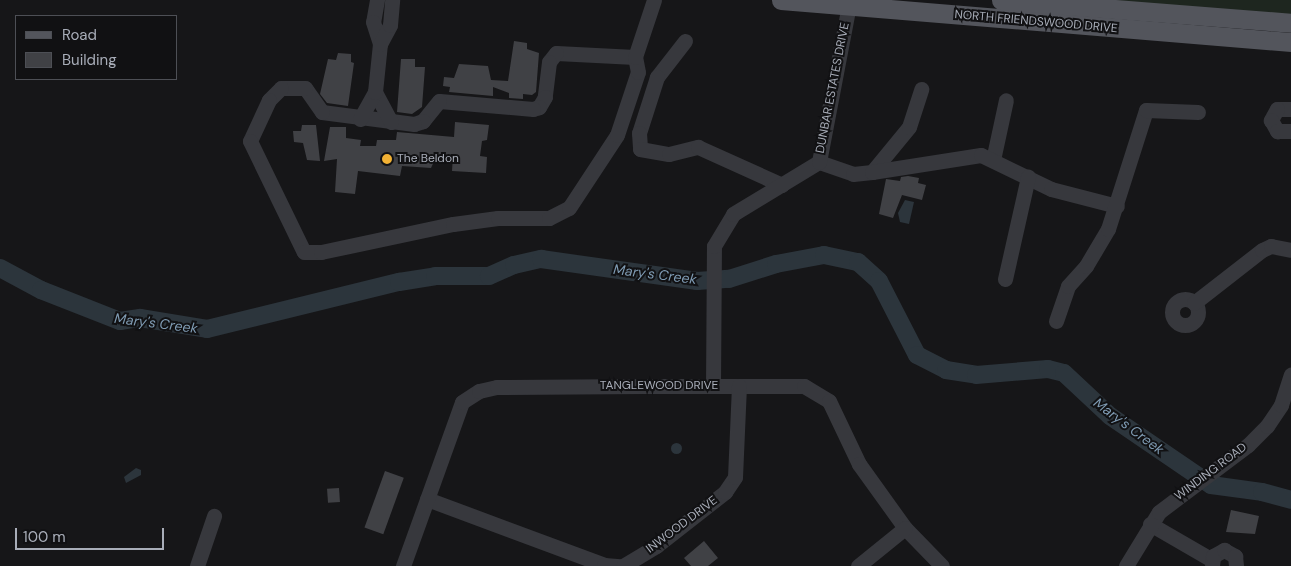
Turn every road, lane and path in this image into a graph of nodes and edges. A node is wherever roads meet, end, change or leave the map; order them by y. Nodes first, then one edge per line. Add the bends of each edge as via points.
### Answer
1 (376, 0) edge
2 (392, 0) edge
3 (654, 0) edge
4 (781, 0) edge
5 (1001, 0) edge
6 (849, 3) edge
7 (1291, 24) edge
8 (685, 41) dead end
9 (1291, 42) edge
10 (380, 44) junction
11 (635, 57) junction
12 (921, 89) dead end
13 (375, 92) junction
14 (1006, 100) dead end
15 (1291, 109) edge
16 (1198, 112) dead end
17 (360, 119) junction
18 (391, 122) junction
19 (1291, 131) edge
20 (993, 160) junction
21 (820, 162) junction
22 (872, 172) junction
23 (1028, 177) junction
24 (782, 185) junction
25 (1117, 206) junction
26 (1291, 250) edge
27 (1005, 279) dead end
28 (1194, 304) dead end
29 (1056, 321) dead end
30 (1291, 376) edge
31 (713, 386) junction
32 (739, 386) junction
33 (426, 498) junction
34 (214, 516) dead end
35 (1150, 524) junction
36 (905, 528) junction
37 (1212, 563) edge
38 (197, 566) edge
39 (403, 566) edge
40 (621, 566) edge
41 (858, 566) edge
42 (942, 566) edge
43 (1126, 566) edge
44 (1236, 566) edge

1 - 10 street via 373,22
2 - 10 street via 390,25
3 - 11 street
4 - 6 main road, NORTH FRIENDSWOOD DRIVE
5 - 7 main road, NORTH FRIENDSWOOD DRIVE
6 - 9 main road, NORTH FRIENDSWOOD DRIVE
6 - 21 street, DUNBAR ESTATES DRIVE
8 - 24 street via 657,77 639,133 640,149 669,154 698,147
10 - 13 street
11 - 17 street via 638,72 617,135 569,208 549,218 498,218 453,224 321,252 304,252 250,141 268,100 281,88 305,88 322,112
11 - 18 street via 556,53 549,62 544,102 533,109 439,101 423,121 414,124
12 - 22 street via 909,127
13 - 17 street
13 - 18 street
14 - 20 street
15 - 19 street via 1277,109 1271,120 1277,131
16 - 25 street via 1146,110
17 - 18 street
20 - 22 street via 981,155 944,158
20 - 23 street
21 - 22 street via 853,174
21 - 24 street, DUNBAR ESTATES DRIVE
23 - 25 street via 1051,189
23 - 27 street
24 - 31 street, DUNBAR ESTATES DRIVE via 733,214 714,246
25 - 29 street via 1086,266 1068,286
26 - 28 street via 1271,246 1262,250
30 - 35 street, WINDING ROAD via 1281,405 1267,426 1219,468 1159,512
31 - 32 street, TANGLEWOOD DRIVE
31 - 33 street, TANGLEWOOD DRIVE via 497,387 479,391 462,402
32 - 36 street, TANGLEWOOD DRIVE via 804,386 829,401 860,464
32 - 40 street, INWOOD DRIVE via 735,477 725,492 656,546
33 - 39 street, TANGLEWOOD DRIVE
33 - 40 street, INWOOD DRIVE via 604,565
34 - 38 street
35 - 37 street
35 - 43 street, WINDING ROAD
36 - 41 street
36 - 42 street, TANGLEWOOD DRIVE
37 - 44 street via 1220,551 1228,550 1235,556

